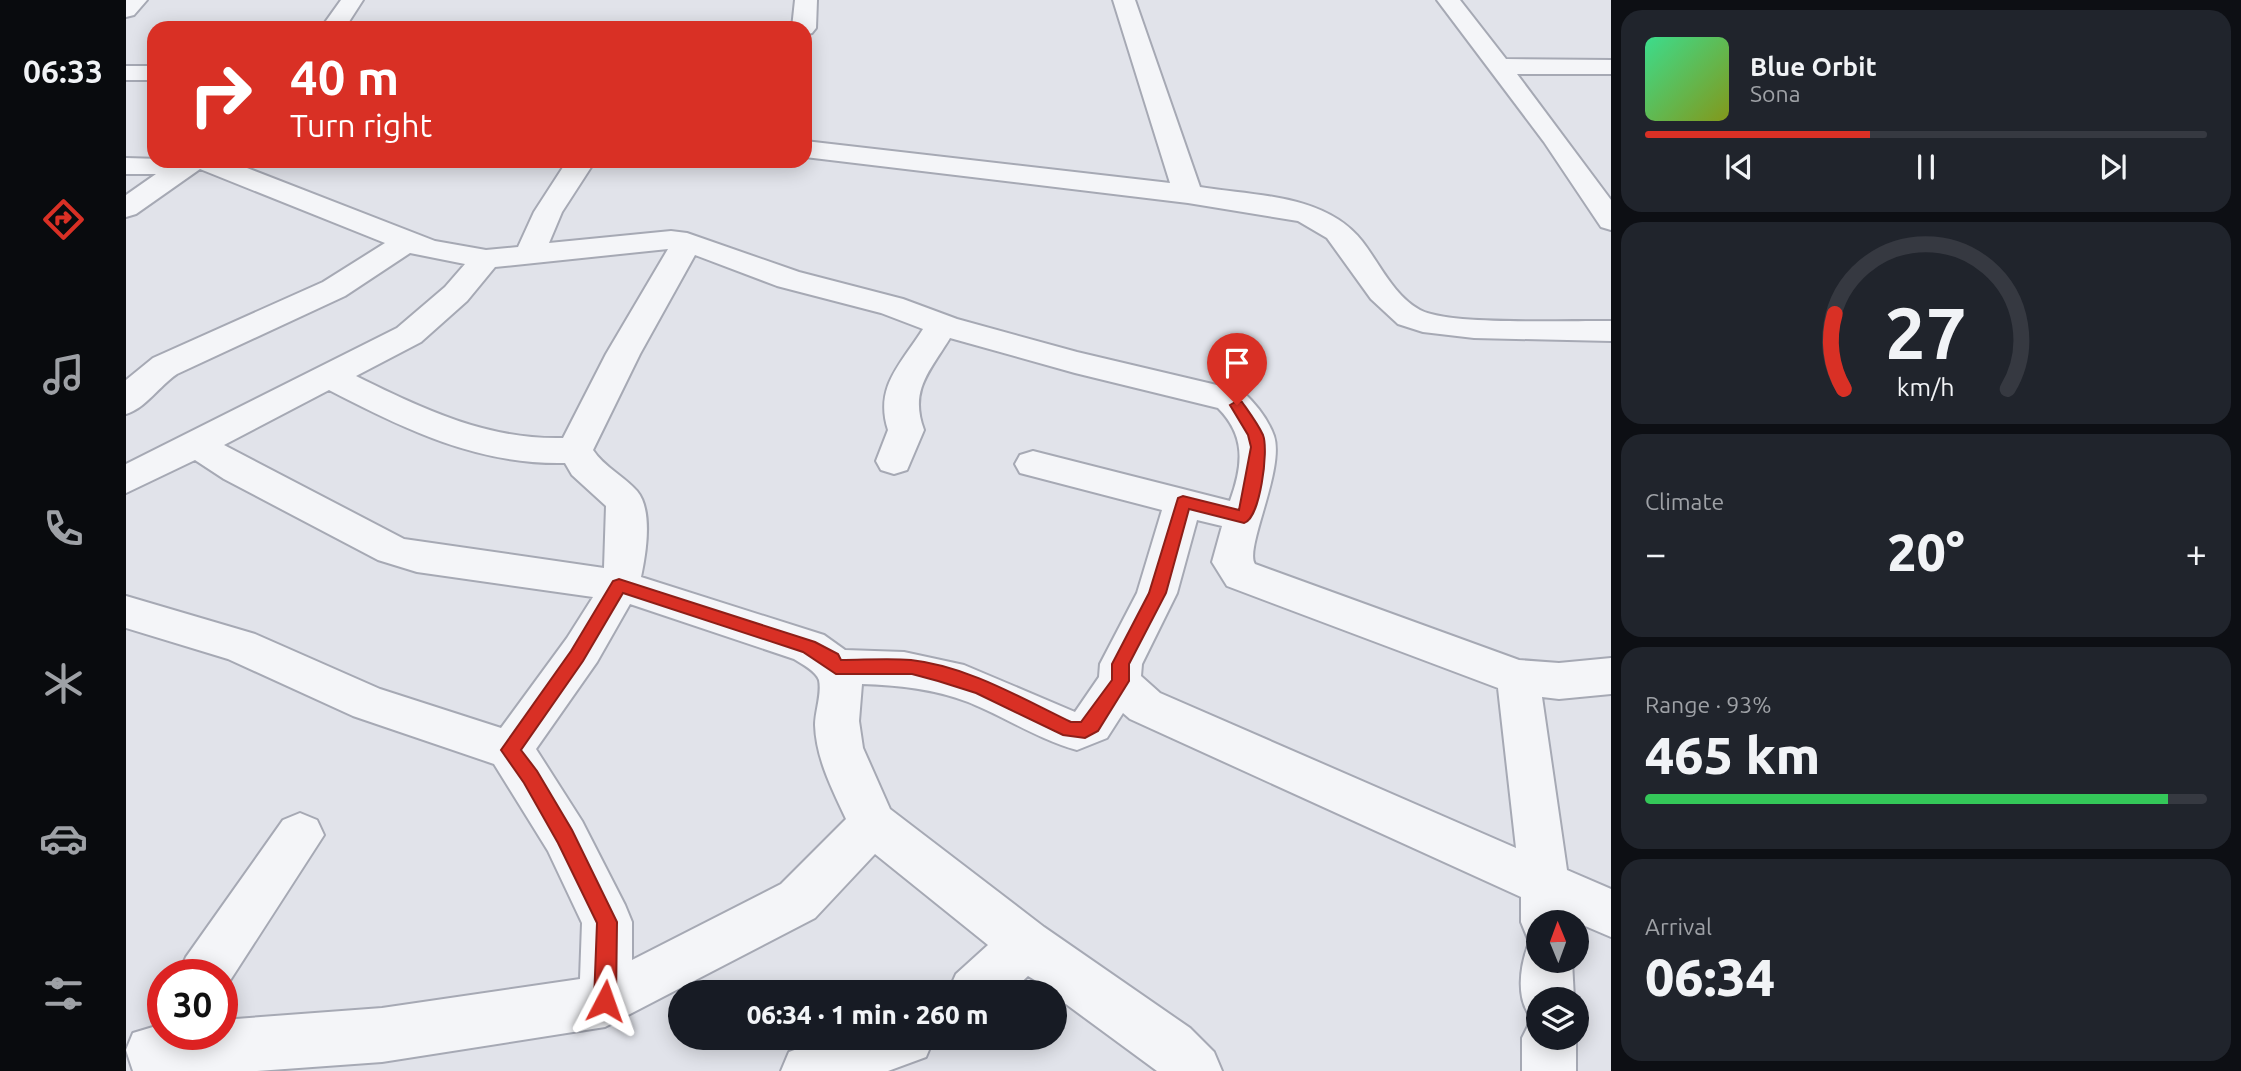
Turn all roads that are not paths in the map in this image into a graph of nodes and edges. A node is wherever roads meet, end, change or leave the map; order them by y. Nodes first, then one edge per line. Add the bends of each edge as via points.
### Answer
1 (136, 0) edge
2 (352, 0) edge
3 (806, 0) edge
4 (1124, 0) edge
5 (1448, 0) edge
6 (126, 10) edge
7 (338, 21) edge
8 (804, 21) edge
9 (1498, 66) junction
10 (1611, 67) edge
11 (126, 73) edge
12 (147, 73) edge
13 (812, 150) edge
14 (147, 165) edge
15 (126, 166) edge
16 (186, 168) edge
17 (208, 168) edge
18 (576, 168) edge
19 (1188, 194) junction
20 (126, 208) edge
21 (1611, 220) edge
22 (408, 241) junction
23 (687, 242) junction
24 (529, 255) junction
25 (486, 260) junction
26 (942, 325) junction
27 (1611, 331) edge
28 (330, 377) junction
29 (126, 402) edge
30 (195, 443) junction
31 (575, 450) junction
32 (894, 461) dead end
33 (1033, 464) dead end
34 (126, 480) edge
35 (1183, 502) junction
36 (1244, 518) junction
37 (619, 585) junction
38 (126, 612) edge
39 (836, 667) junction
40 (1518, 677) junction
41 (1611, 677) edge
42 (1120, 681) junction
43 (510, 750) junction
44 (873, 824) junction
45 (300, 835) dead end
46 (1546, 903) edge
47 (1611, 913) edge
48 (1026, 944) junction
49 (215, 959) edge
50 (987, 980) edge
51 (605, 1001) junction
52 (871, 1050) edge
53 (1549, 1050) edge
54 (151, 1052) edge
55 (808, 1071) edge
56 (1195, 1071) edge
57 (1549, 1071) edge

1 - 6 street
2 - 7 street
3 - 8 street
4 - 19 street
5 - 9 street
9 - 10 street
9 - 21 street
11 - 12 street
13 - 19 street
14 - 15 street
16 - 20 street
17 - 22 street
18 - 24 street via 548,212
19 - 27 street via 1323,218 1340,232 1405,315 1419,322
22 - 25 street
22 - 29 street via 334,289 165,366
23 - 24 street
23 - 26 street via 788,279 892,306
23 - 31 street
24 - 25 street
25 - 28 street via 409,335
26 - 32 street via 901,391 899,410 906,430
26 - 36 street via 1230,399 1243,412 1258,447
28 - 30 street
28 - 31 street via 470,441 522,452
30 - 34 street
30 - 37 street via 237,470 392,550
31 - 37 street via 585,466 624,501 626,533
33 - 35 street
35 - 36 street
35 - 42 street via 1157,593 1121,664
36 - 40 street via 1232,562 1248,580
37 - 39 street via 809,647
37 - 43 street via 577,656
38 - 43 street via 240,646 368,703
39 - 42 street via 912,667 981,688 1077,731 1091,725
39 - 44 street via 841,694 838,737
40 - 41 street via 1559,681
40 - 46 street
42 - 46 street via 1145,706
43 - 51 street via 565,836 607,922
44 - 48 street
44 - 51 street via 799,901
45 - 49 street
46 - 47 street
48 - 50 street
48 - 56 street via 1171,1047
51 - 54 street via 382,1035
52 - 55 street
53 - 57 street

